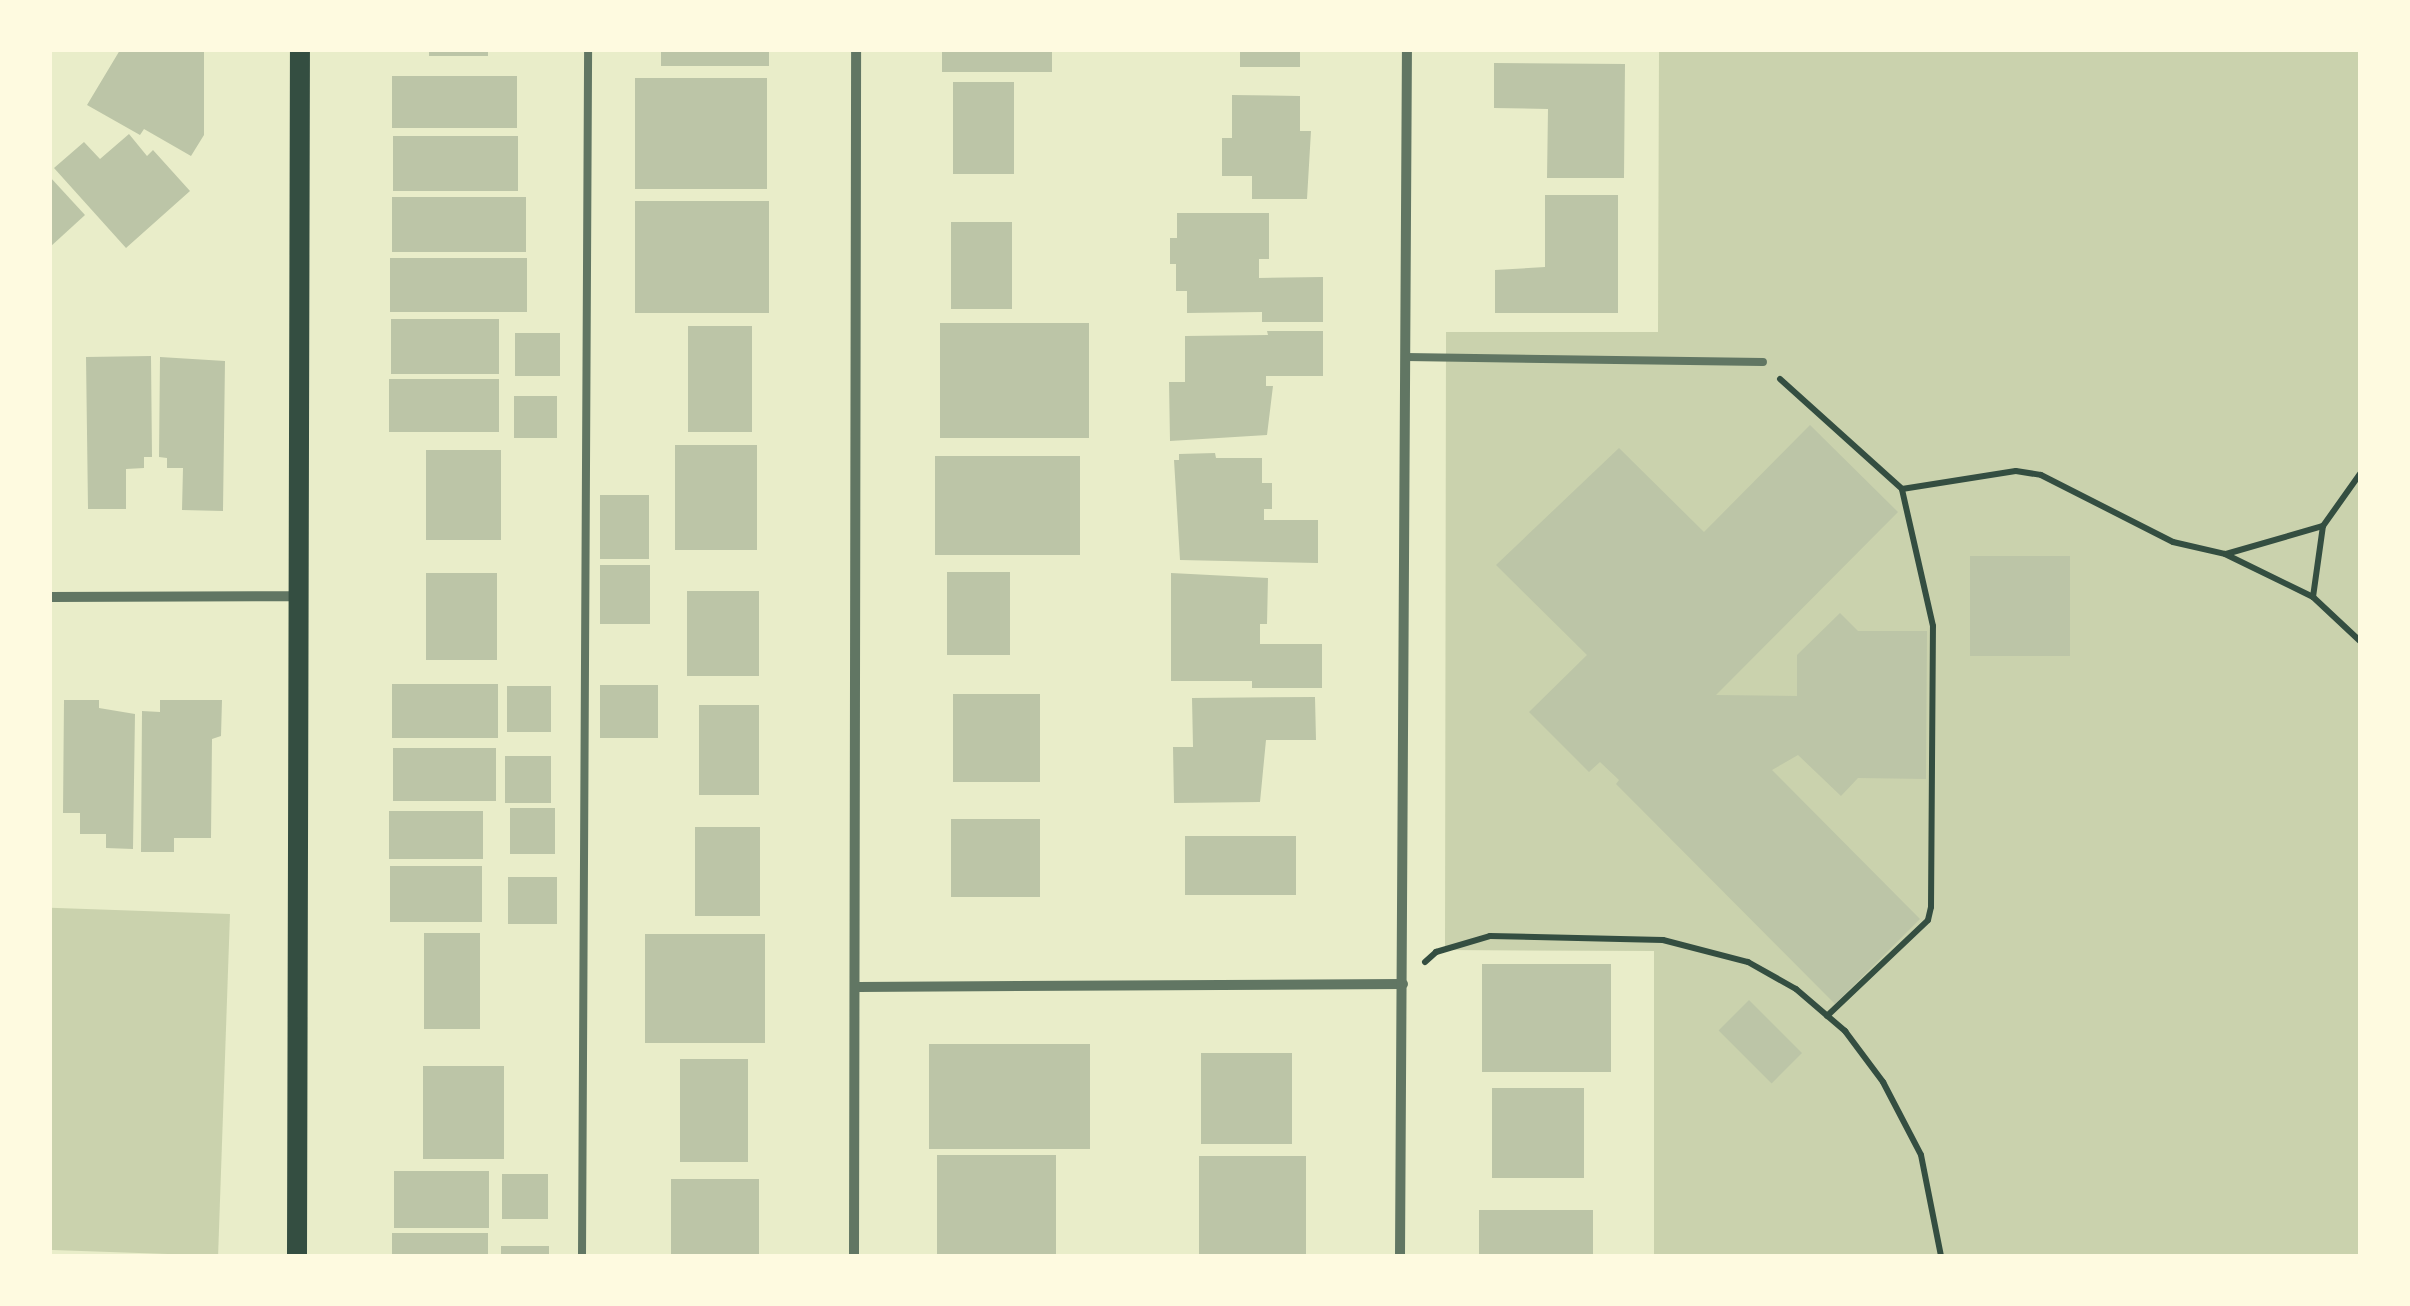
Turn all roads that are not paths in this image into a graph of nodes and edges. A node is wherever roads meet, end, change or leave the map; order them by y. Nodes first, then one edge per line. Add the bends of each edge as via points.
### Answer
1 (300, 50) edge
2 (588, 50) edge
3 (856, 50) edge
4 (1408, 50) edge
5 (1406, 358) junction
6 (1763, 362) road end
7 (299, 596) junction
8 (50, 597) edge
9 (1403, 984) junction
10 (858, 987) junction
11 (297, 1256) edge
12 (582, 1256) edge
13 (854, 1256) edge
14 (1400, 1256) edge

1 - 7 main road
2 - 12 lane
3 - 10 street
4 - 5 street
5 - 6 lane
5 - 9 street
7 - 8 street
7 - 11 main road
9 - 10 street
9 - 14 street
10 - 13 street

